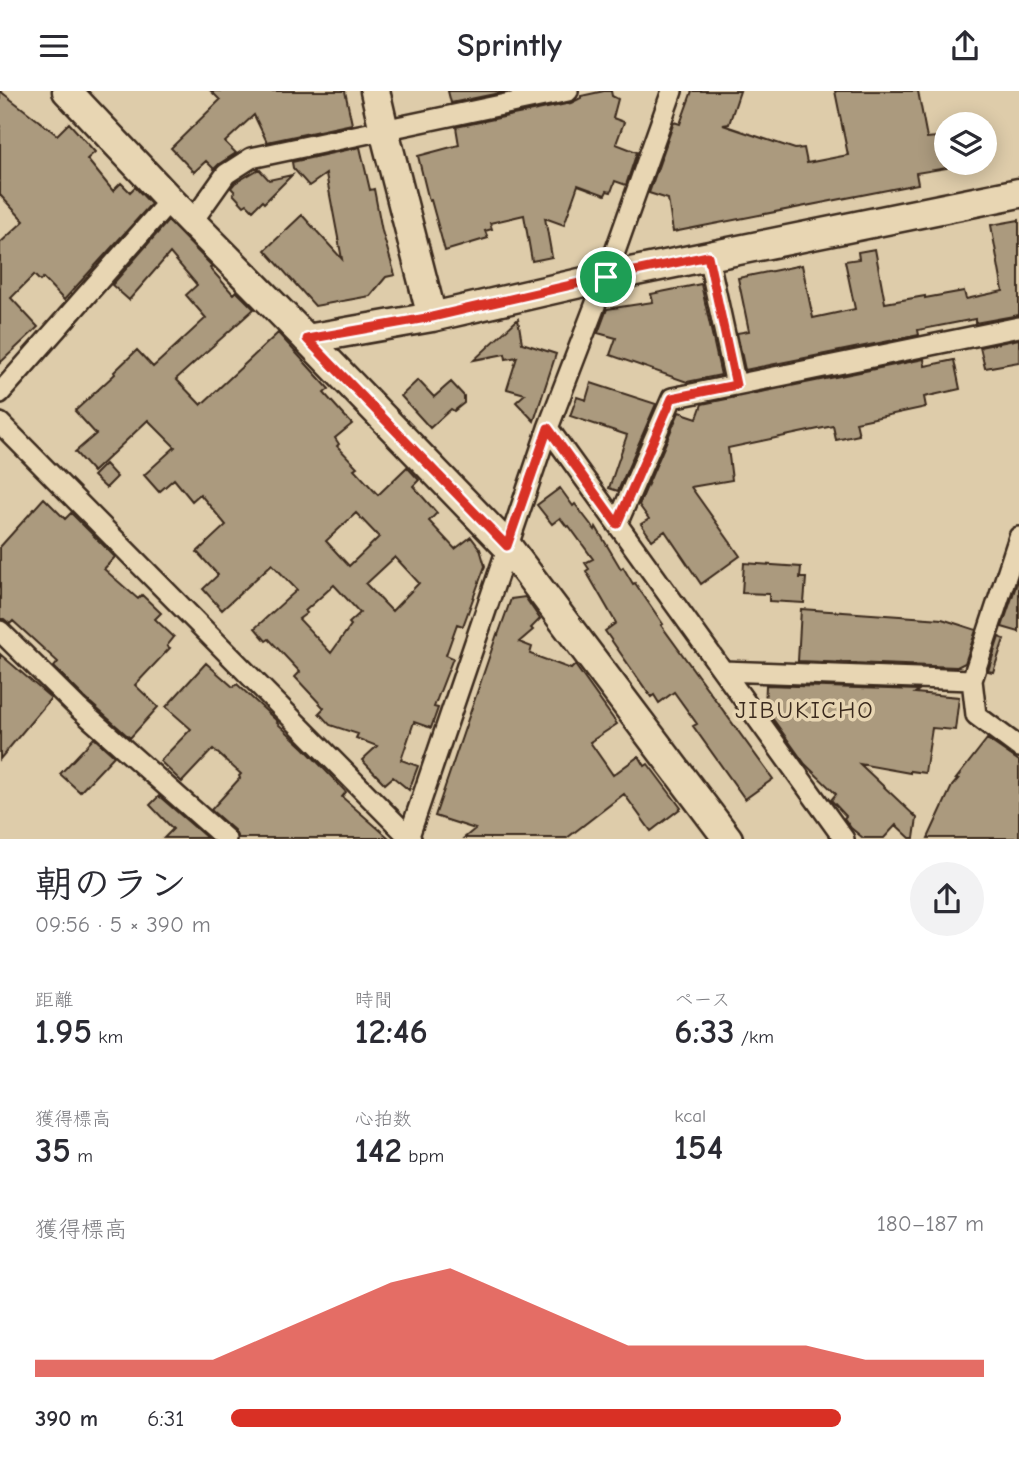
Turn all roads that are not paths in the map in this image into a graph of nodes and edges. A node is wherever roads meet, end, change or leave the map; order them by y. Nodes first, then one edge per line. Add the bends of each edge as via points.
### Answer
1 (67, 91) edge
2 (376, 91) edge
3 (568, 91) edge
4 (672, 91) edge
5 (384, 130) junction
6 (1019, 193) edge
7 (170, 200) junction
8 (192, 222) junction
9 (708, 256) junction
10 (606, 277) junction
11 (432, 317) junction
12 (1019, 327) edge
13 (307, 339) junction
14 (736, 385) junction
15 (0, 393) edge
16 (0, 423) edge
17 (548, 428) junction
18 (617, 524) junction
19 (1019, 537) edge
20 (507, 546) junction
21 (0, 631) edge
22 (723, 671) junction
23 (972, 680) junction
24 (1019, 747) edge
25 (226, 838) edge
26 (409, 838) edge
27 (728, 838) edge
28 (844, 838) edge

1 - 7 street
2 - 5 street
3 - 5 street
4 - 10 street
5 - 8 street via 251,158 226,174
5 - 11 street
6 - 9 street
7 - 8 street
7 - 15 street
8 - 13 street
9 - 10 street
9 - 14 street
10 - 11 street
10 - 17 street
11 - 13 street
12 - 14 street
13 - 20 street
14 - 18 street via 672,398
16 - 26 street
17 - 18 street
17 - 20 street
18 - 22 street
19 - 23 street
20 - 26 street
20 - 27 street
21 - 25 street via 77,707
22 - 23 street
22 - 28 street
23 - 24 street via 976,715

